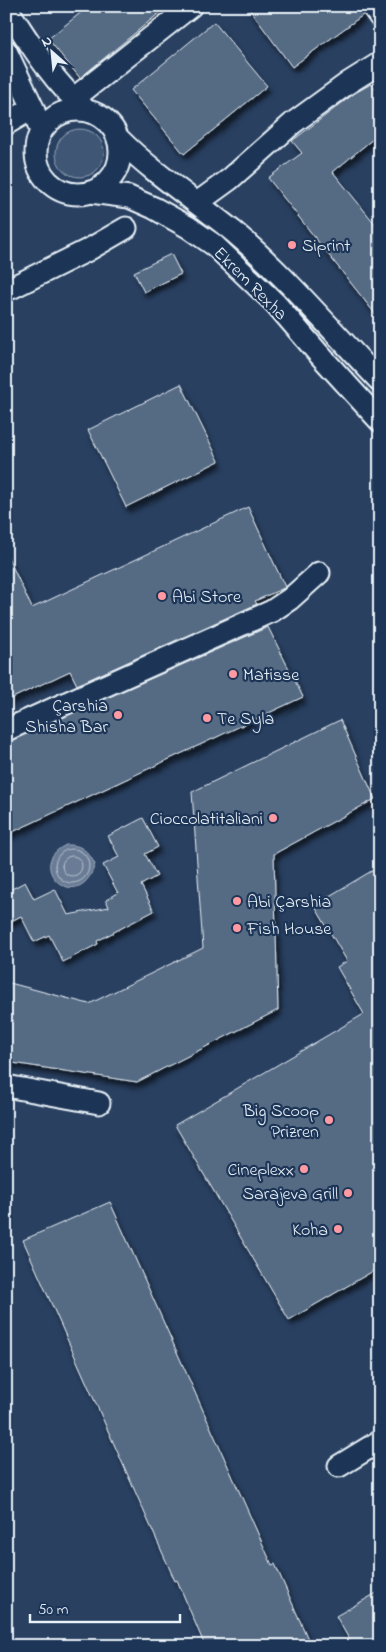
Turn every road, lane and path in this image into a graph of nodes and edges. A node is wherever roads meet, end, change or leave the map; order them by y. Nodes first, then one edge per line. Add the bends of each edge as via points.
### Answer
1 (191, 6) edge
2 (372, 6) edge
3 (6, 7) edge
4 (380, 17) edge
5 (6, 52) edge
6 (380, 63) edge
7 (80, 104) junction
8 (33, 108) junction
9 (6, 124) edge
10 (41, 132) junction
11 (119, 139) junction
12 (91, 192) junction
13 (197, 204) junction
14 (126, 228) dead end
15 (11, 288) dead end
16 (380, 381) edge
17 (380, 421) edge
18 (319, 574) dead end
19 (6, 730) edge
20 (6, 1086) edge
21 (100, 1103) dead end
22 (380, 1441) edge
23 (338, 1466) dead end

1 - 7 street
2 - 4 street
3 - 7 street, Ekrem Rexha via 32,46
5 - 8 street, Ekrem Rexha
6 - 13 street via 294,123
7 - 10 street via 60,114
7 - 11 street, Ekrem Rexha via 107,120
8 - 9 street
8 - 10 street, Ekrem Rexha
10 - 12 street, Ekrem Rexha via 36,146 37,160 51,184 63,192
11 - 12 street via 119,165 113,177
11 - 13 street, Ekrem Rexha
12 - 17 street, Ekrem Rexha via 137,201 188,227 214,245 276,304
13 - 16 street, Ekrem Rexha via 264,259
14 - 15 street
18 - 19 street via 272,611
20 - 21 street
22 - 23 street

